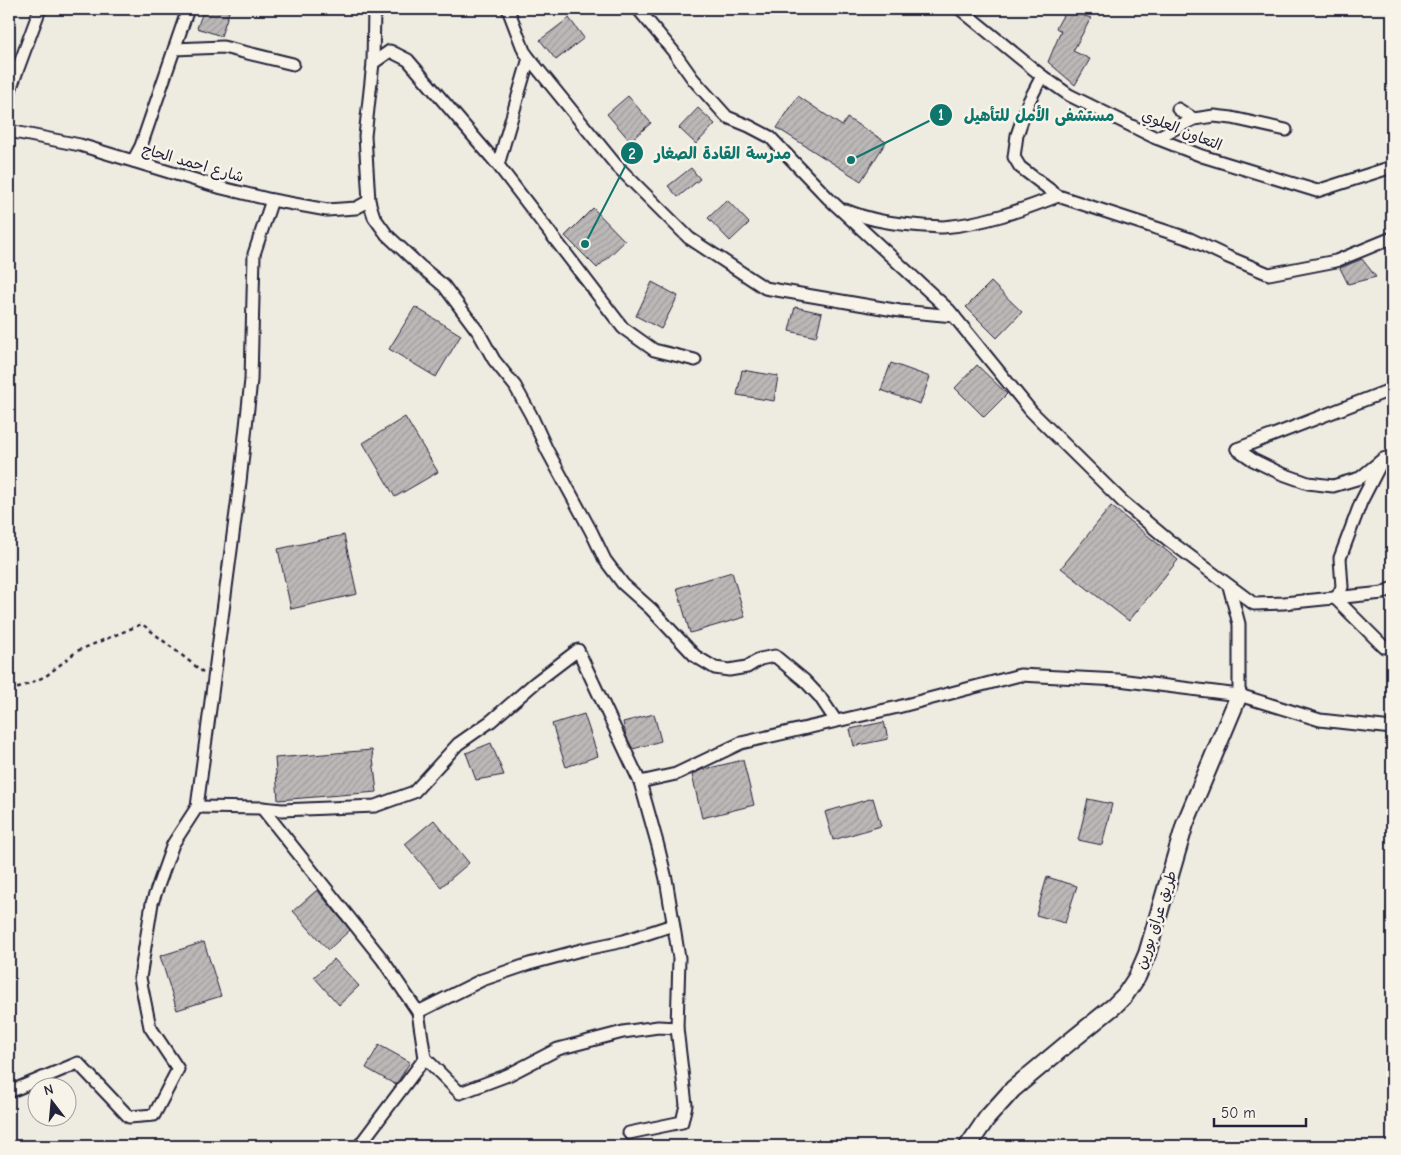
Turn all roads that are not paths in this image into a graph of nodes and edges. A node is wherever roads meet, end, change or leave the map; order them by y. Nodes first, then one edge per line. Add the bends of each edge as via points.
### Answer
1 (40, 9) edge
2 (188, 9) edge
3 (374, 9) edge
4 (508, 9) edge
5 (638, 9) edge
6 (960, 9) edge
7 (174, 49) junction
8 (530, 58) junction
9 (373, 63) junction
10 (294, 64) dead end
11 (1042, 76) junction
12 (9, 99) edge
13 (1178, 109) dead end
14 (1194, 119) junction
15 (1286, 130) dead end
16 (9, 131) edge
17 (1156, 138) junction
18 (133, 161) junction
19 (498, 165) junction
20 (1392, 167) edge
21 (1058, 196) junction
22 (272, 200) junction
23 (368, 201) junction
24 (838, 208) junction
25 (1392, 238) edge
26 (954, 316) junction
27 (695, 360) dead end
28 (1390, 390) dead end
29 (1388, 458) edge
30 (1229, 586) junction
31 (1392, 588) edge
32 (1336, 599) junction
33 (1392, 647) edge
34 (1239, 695) junction
35 (836, 721) junction
36 (1392, 728) edge
37 (640, 782) junction
38 (198, 808) junction
39 (262, 808) junction
40 (673, 925) junction
41 (418, 1012) junction
42 (677, 1028) junction
43 (425, 1058) junction
44 (9, 1092) edge
45 (630, 1133) dead end
46 (358, 1146) edge
47 (968, 1146) edge

1 - 12 street
2 - 7 street
3 - 9 street
4 - 8 street via 524,51
5 - 24 street via 727,117 770,137
6 - 11 street, التعاون العلوي
7 - 10 street via 223,47
7 - 18 street
8 - 19 street
8 - 26 street via 616,165 689,238 766,288 900,311
9 - 19 street via 390,51 408,60
9 - 23 street via 366,136
11 - 17 street, التعاون العلوي via 1069,95
11 - 21 street via 1028,103 1017,135 1014,157 1020,167
13 - 14 street
14 - 15 street via 1232,118
14 - 17 street
16 - 18 street, شارع احمد الحاج via 80,145
17 - 20 street, التعاون العلوي via 1202,156 1318,190
18 - 22 street, شارع احمد الحاج
19 - 27 street via 623,328 654,350
21 - 24 street via 1017,212 942,227 863,218
21 - 25 street via 1190,239 1269,274 1336,261
22 - 23 street, شارع احمد الحاج via 328,210 356,208
22 - 38 street via 254,254 251,380
23 - 35 street via 374,218 387,235 444,286 457,302 494,360 515,386 605,560 623,584 696,656 715,668 747,667 760,659 775,656 815,691
24 - 26 street
26 - 30 street via 1031,411 1122,502
28 - 29 street via 1237,449 1280,474 1333,486 1360,478
29 - 32 street via 1361,502 1340,558 1342,586
30 - 32 street via 1254,604
30 - 34 street via 1239,624
31 - 32 street via 1383,593
32 - 33 street via 1384,647
34 - 35 street via 1119,680 1020,675
34 - 36 street via 1320,720
34 - 47 street, طريق عراق بورين via 1185,824 1138,977 1114,1006 1006,1096
35 - 37 street via 741,743 676,774
37 - 39 street via 578,650 458,744 414,792 375,806
37 - 40 street via 666,879
38 - 39 street
38 - 44 street via 173,844 152,903 140,978 150,1027 178,1069 154,1115 129,1117 78,1063
39 - 41 street via 382,959
40 - 41 street via 482,980
40 - 42 street via 679,958
41 - 43 street
42 - 43 street via 658,1026 623,1032 558,1049 508,1075 460,1093
42 - 45 street via 686,1105 682,1122
43 - 46 street

